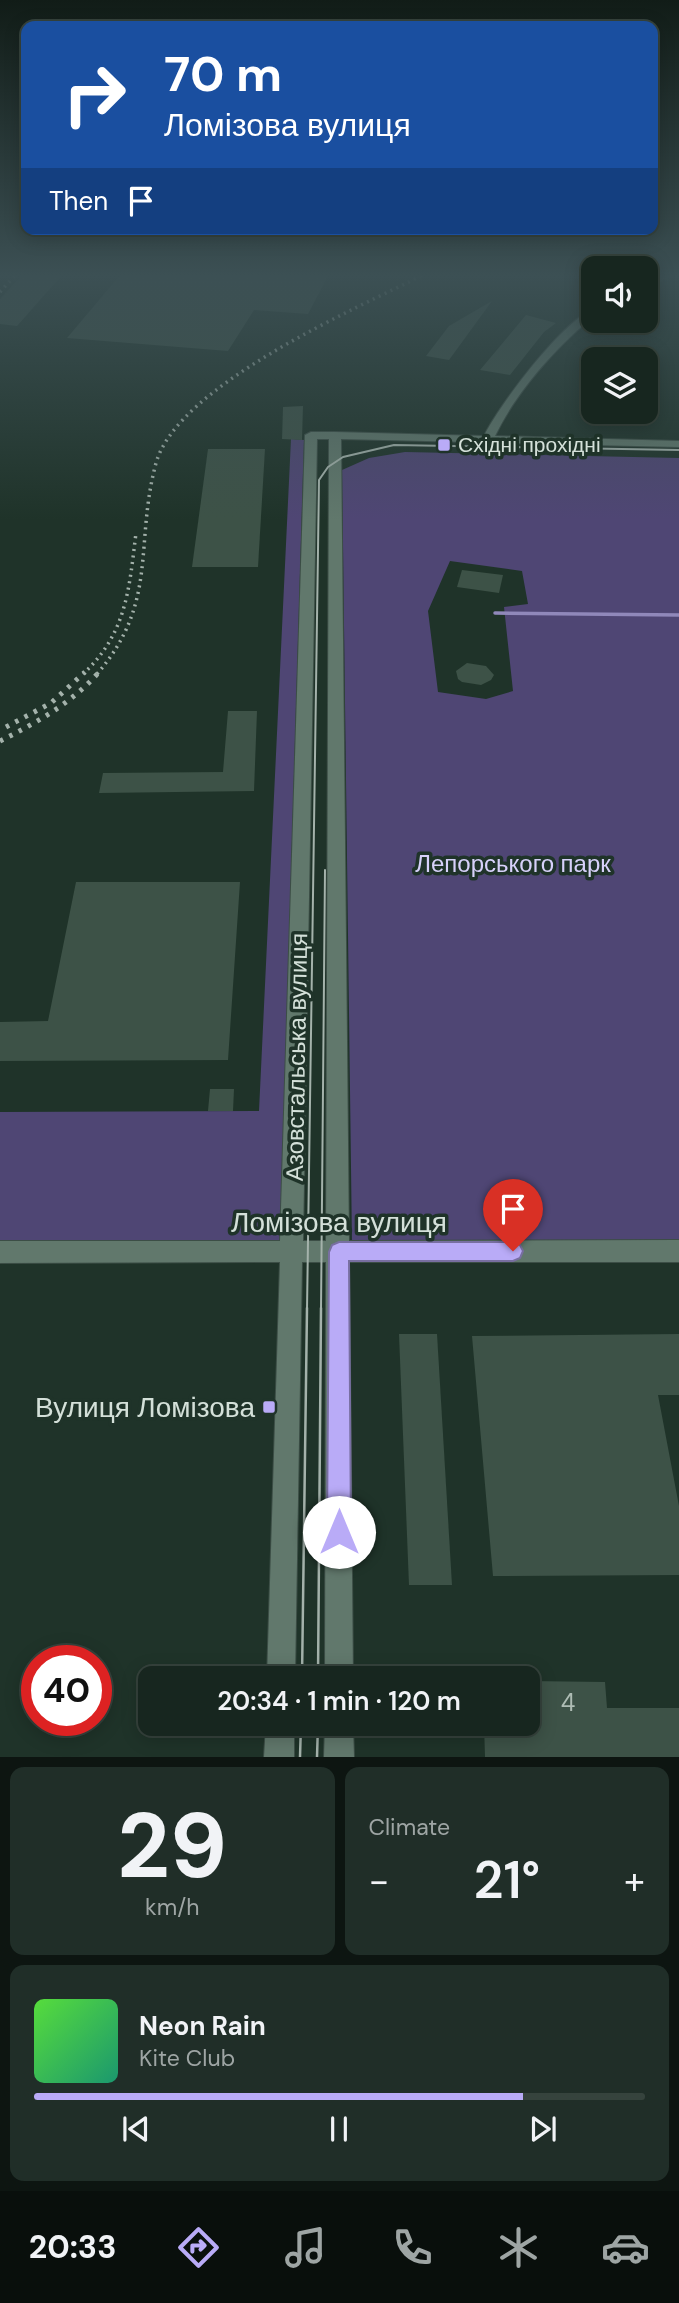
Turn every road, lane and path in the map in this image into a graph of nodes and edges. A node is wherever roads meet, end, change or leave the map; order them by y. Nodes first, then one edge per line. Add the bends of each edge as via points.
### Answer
1 (550, 356) edge
2 (335, 435) junction
3 (488, 439) junction
4 (679, 444) edge
5 (679, 1251) edge
6 (0, 1252) edge
7 (293, 1252) junction
8 (339, 1252) junction
9 (281, 1666) edge
10 (339, 1666) edge
11 (279, 1736) edge
12 (339, 1736) edge
13 (279, 1757) edge
14 (339, 1757) edge

1 - 3 street via 493,425
2 - 3 street
2 - 7 street, Азовстальська вулиця via 311,435
2 - 8 street, Азовстальська вулиця
3 - 4 street
5 - 8 street, Ломізова вулиця
6 - 7 street, Ломізова вулиця
7 - 8 street, Ломізова вулиця
7 - 9 street, Азовстальська вулиця
8 - 10 street, Азовстальська вулиця
11 - 13 street
12 - 14 street

